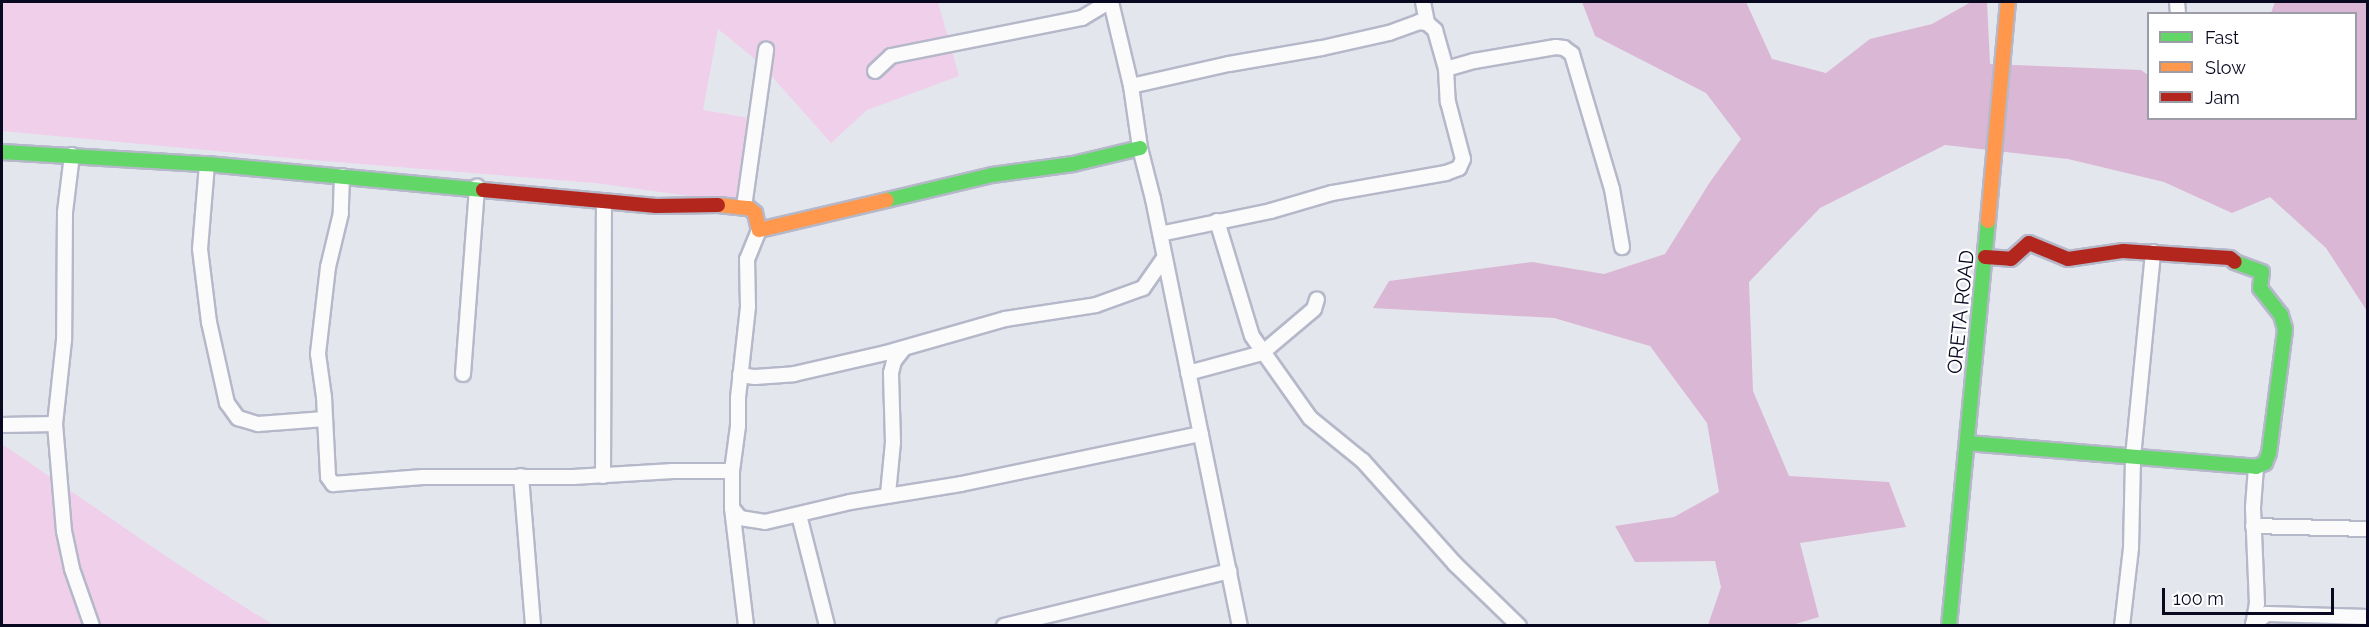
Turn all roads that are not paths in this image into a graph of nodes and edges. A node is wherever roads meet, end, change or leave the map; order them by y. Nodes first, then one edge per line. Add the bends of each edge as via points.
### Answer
1 (1110, 2) edge
2 (1423, 2) edge
3 (2008, 2) edge
4 (1426, 23) junction
5 (1439, 45) junction
6 (766, 50) dead end
7 (1474, 61) junction
8 (1446, 69) junction
9 (875, 71) dead end
10 (1131, 86) junction
11 (1140, 148) junction
12 (2, 152) edge
13 (72, 155) junction
14 (207, 164) junction
15 (342, 176) junction
16 (477, 188) junction
17 (604, 201) junction
18 (744, 207) junction
19 (1217, 221) junction
20 (759, 230) junction
21 (1160, 234) junction
22 (1622, 247) dead end
23 (2153, 252) junction
24 (1985, 257) junction
25 (1164, 258) junction
26 (1143, 288) junction
27 (1170, 290) junction
28 (1317, 299) dead end
29 (906, 346) junction
30 (1262, 353) junction
31 (1188, 373) junction
32 (463, 374) dead end
33 (740, 375) junction
34 (325, 419) junction
35 (55, 424) junction
36 (2, 425) edge
37 (1201, 434) junction
38 (1967, 443) junction
39 (2133, 457) junction
40 (2256, 467) junction
41 (732, 471) junction
42 (521, 476) junction
43 (603, 476) junction
44 (888, 494) junction
45 (732, 508) junction
46 (799, 515) junction
47 (2253, 526) junction
48 (2367, 529) edge
49 (1229, 571) junction
50 (2262, 609) junction
51 (2367, 617) edge
52 (2253, 625) edge
53 (92, 626) edge
54 (533, 626) edge
55 (746, 626) edge
56 (827, 626) edge
57 (1004, 626) edge
58 (1240, 626) edge
59 (1519, 626) edge
60 (1949, 626) edge
61 (2122, 626) edge

1 - 9 street via 1082,18 891,56
1 - 10 street
2 - 4 street
3 - 24 street, ORETA ROAD
4 - 5 street via 1435,30
4 - 10 street
5 - 7 street via 1450,54
5 - 8 street
6 - 18 street
7 - 8 street
7 - 22 street via 1556,47 1572,54 1612,189
8 - 19 street via 1448,102 1463,159 1459,168
10 - 11 street
11 - 20 street via 1072,164 992,175
11 - 21 street
12 - 13 street
13 - 14 street
13 - 35 street via 65,212 64,340
14 - 15 street
14 - 34 street via 200,249 209,322 227,403 238,418 248,422
15 - 16 street
15 - 34 street via 318,354
16 - 17 street
16 - 32 street
17 - 18 street
17 - 43 street
18 - 20 street via 755,213
19 - 21 street
19 - 30 street via 1244,317
20 - 33 street via 747,259 748,307
21 - 25 street
23 - 24 street via 2123,251 2068,259 2029,243 2011,259
23 - 39 street
23 - 40 street via 2229,258 2262,272 2260,288 2281,315 2285,329 2269,453 2265,463
24 - 38 street, ORETA ROAD
25 - 26 street
25 - 27 street
26 - 27 street
26 - 29 street via 1096,305 1005,319
27 - 31 street
28 - 30 street via 1314,309
29 - 33 street via 794,374 755,378
29 - 44 street via 891,372 893,442
30 - 31 street
30 - 59 street via 1310,418 1363,461 1455,564
31 - 37 street
33 - 41 street
34 - 42 street via 328,477 333,484 423,477
35 - 36 street
35 - 53 street via 64,531 72,569
37 - 44 street via 961,484
37 - 49 street
38 - 39 street
38 - 60 street, ORETA ROAD
39 - 40 street
39 - 61 street via 2132,548
40 - 47 street
41 - 43 street
41 - 45 street
42 - 43 street
42 - 54 street
44 - 46 street
45 - 46 street via 740,518 765,522
45 - 55 street
46 - 56 street
47 - 48 street
47 - 50 street
49 - 57 street
49 - 58 street
50 - 51 street
50 - 52 street

